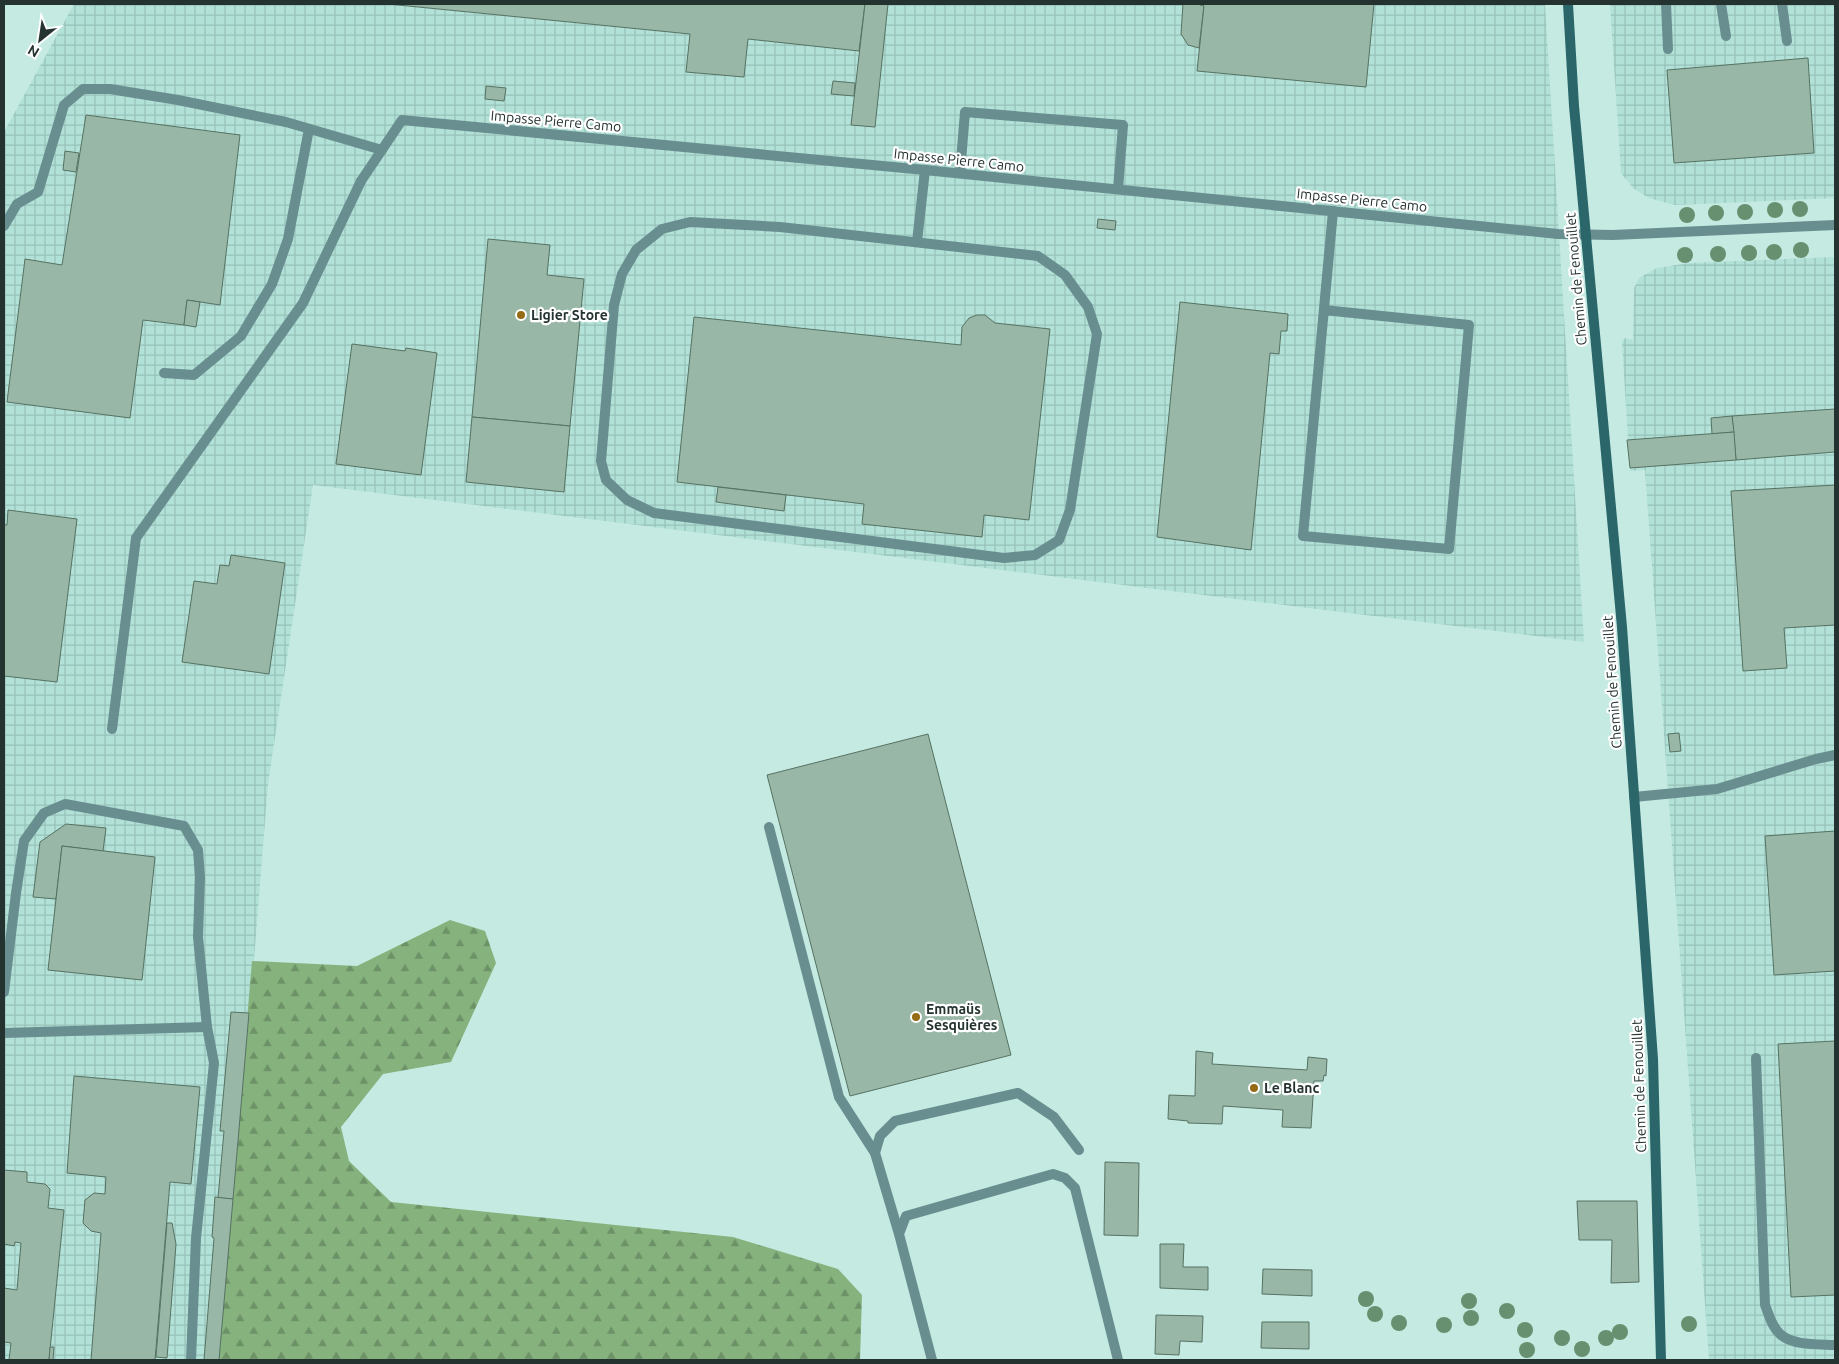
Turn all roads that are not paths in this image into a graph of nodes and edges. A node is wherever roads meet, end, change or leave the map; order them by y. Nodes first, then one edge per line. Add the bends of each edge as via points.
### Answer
1 (1568, 4) edge
2 (1666, 4) edge
3 (1722, 4) edge
4 (1782, 4) edge
5 (1726, 36) dead end
6 (1787, 41) dead end
7 (1668, 49) dead end
8 (309, 129) junction
9 (382, 150) junction
10 (925, 170) junction
11 (960, 173) junction
12 (1118, 189) junction
13 (1333, 211) junction
14 (1835, 225) edge
15 (4, 226) edge
16 (1586, 234) junction
17 (917, 242) junction
18 (1324, 310) junction
19 (164, 373) dead end
20 (112, 729) dead end
21 (1835, 755) edge
22 (1634, 797) junction
23 (769, 827) dead end
24 (4, 992) edge
25 (207, 1027) junction
26 (4, 1033) edge
27 (1756, 1058) dead end
28 (1079, 1150) dead end
29 (875, 1153) junction
30 (899, 1234) junction
31 (1835, 1345) edge
32 (191, 1360) edge
33 (932, 1360) edge
34 (1118, 1360) edge
35 (1661, 1360) edge

1 - 16 street, Chemin de Fenouillet
2 - 7 street
3 - 5 street
4 - 6 street
8 - 9 street
8 - 15 street via 178,100 110,89 84,89 64,105 38,192 17,204
8 - 19 street via 288,239 272,284 241,336 194,375
9 - 10 street, Impasse Pierre Camo via 402,120
9 - 20 street, Impasse Pierre Camo via 361,181 303,303 136,538
10 - 11 street, Impasse Pierre Camo
10 - 17 street
11 - 12 street, Impasse Pierre Camo
11 - 12 street via 965,112 1123,125
12 - 13 street, Impasse Pierre Camo
13 - 16 street, Impasse Pierre Camo via 1558,234
13 - 18 street
14 - 16 street, Impasse Pierre Camo
16 - 22 street, Chemin de Fenouillet
17 - 17 street via 1038,256 1065,275 1088,307 1097,334 1070,510 1059,540 1036,555 1004,558 654,513 627,500 606,480 601,461 614,305 622,274 636,250 662,229 690,222 780,227
18 - 18 street via 1302,536 1449,549 1469,325
21 - 22 street via 1717,789
22 - 35 street, Chemin de Fenouillet via 1653,1059
23 - 29 street via 839,1097
24 - 25 street via 24,841 44,814 65,804 184,826 198,850 198,937
25 - 26 street
25 - 32 street via 214,1063 196,1238
27 - 31 street via 1765,1305 1780,1334 1795,1341
28 - 29 street via 1054,1117 1018,1093 895,1121 880,1136
29 - 30 street
30 - 33 street
30 - 34 street via 906,1216 1053,1174 1065,1178 1074,1188

